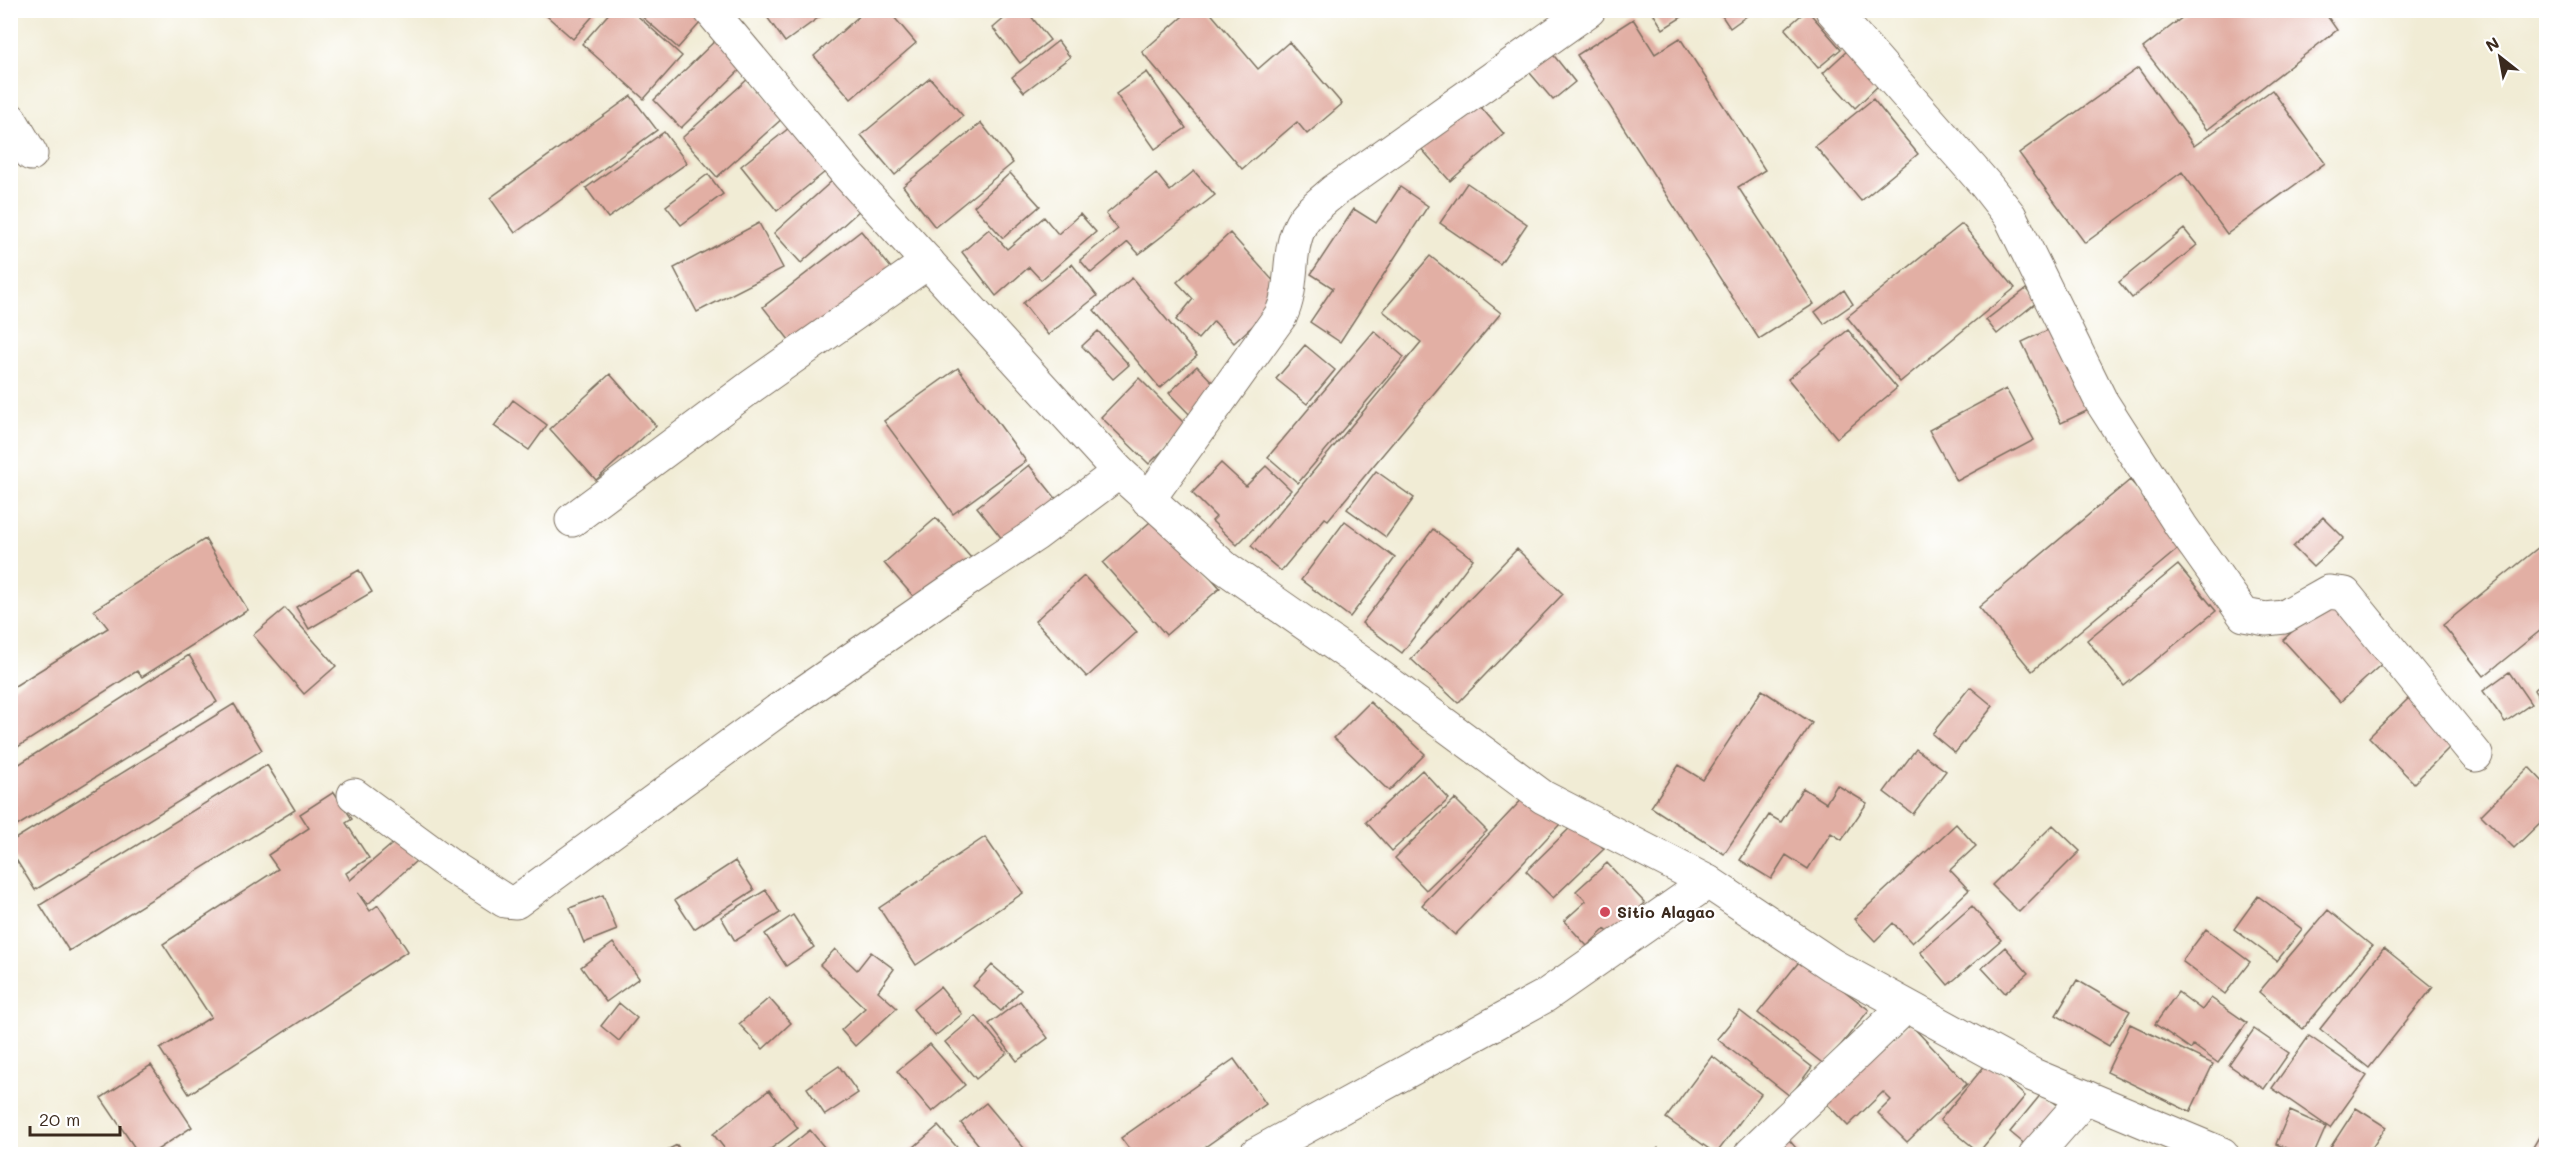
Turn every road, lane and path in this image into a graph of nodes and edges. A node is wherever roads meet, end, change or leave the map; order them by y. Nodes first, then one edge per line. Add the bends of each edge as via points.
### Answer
1 (710, 10) edge
2 (1589, 10) edge
3 (1832, 10) edge
4 (10, 119) edge
5 (31, 154) dead end
6 (927, 262) junction
7 (1119, 472) junction
8 (1148, 500) junction
9 (572, 520) dead end
10 (2476, 755) dead end
11 (354, 795) dead end
12 (1708, 882) junction
13 (1906, 1006) junction
14 (2086, 1097) junction
15 (1256, 1155) edge
16 (1751, 1155) edge
17 (2036, 1155) edge
18 (2222, 1155) edge

1 - 6 street
2 - 8 street via 1334,191 1302,222 1291,253 1290,289 1281,315
3 - 10 street via 2010,216 2101,401 2244,615 2284,617 2328,592 2345,594
4 - 5 street
6 - 7 street
6 - 9 street
7 - 8 street
7 - 11 street via 1035,535 777,711 516,902 505,901 449,866
8 - 12 street via 1224,567 1543,797
12 - 13 street via 1832,965
12 - 15 street via 1545,996
13 - 14 street via 2033,1075
13 - 16 street
14 - 17 street
14 - 18 street

